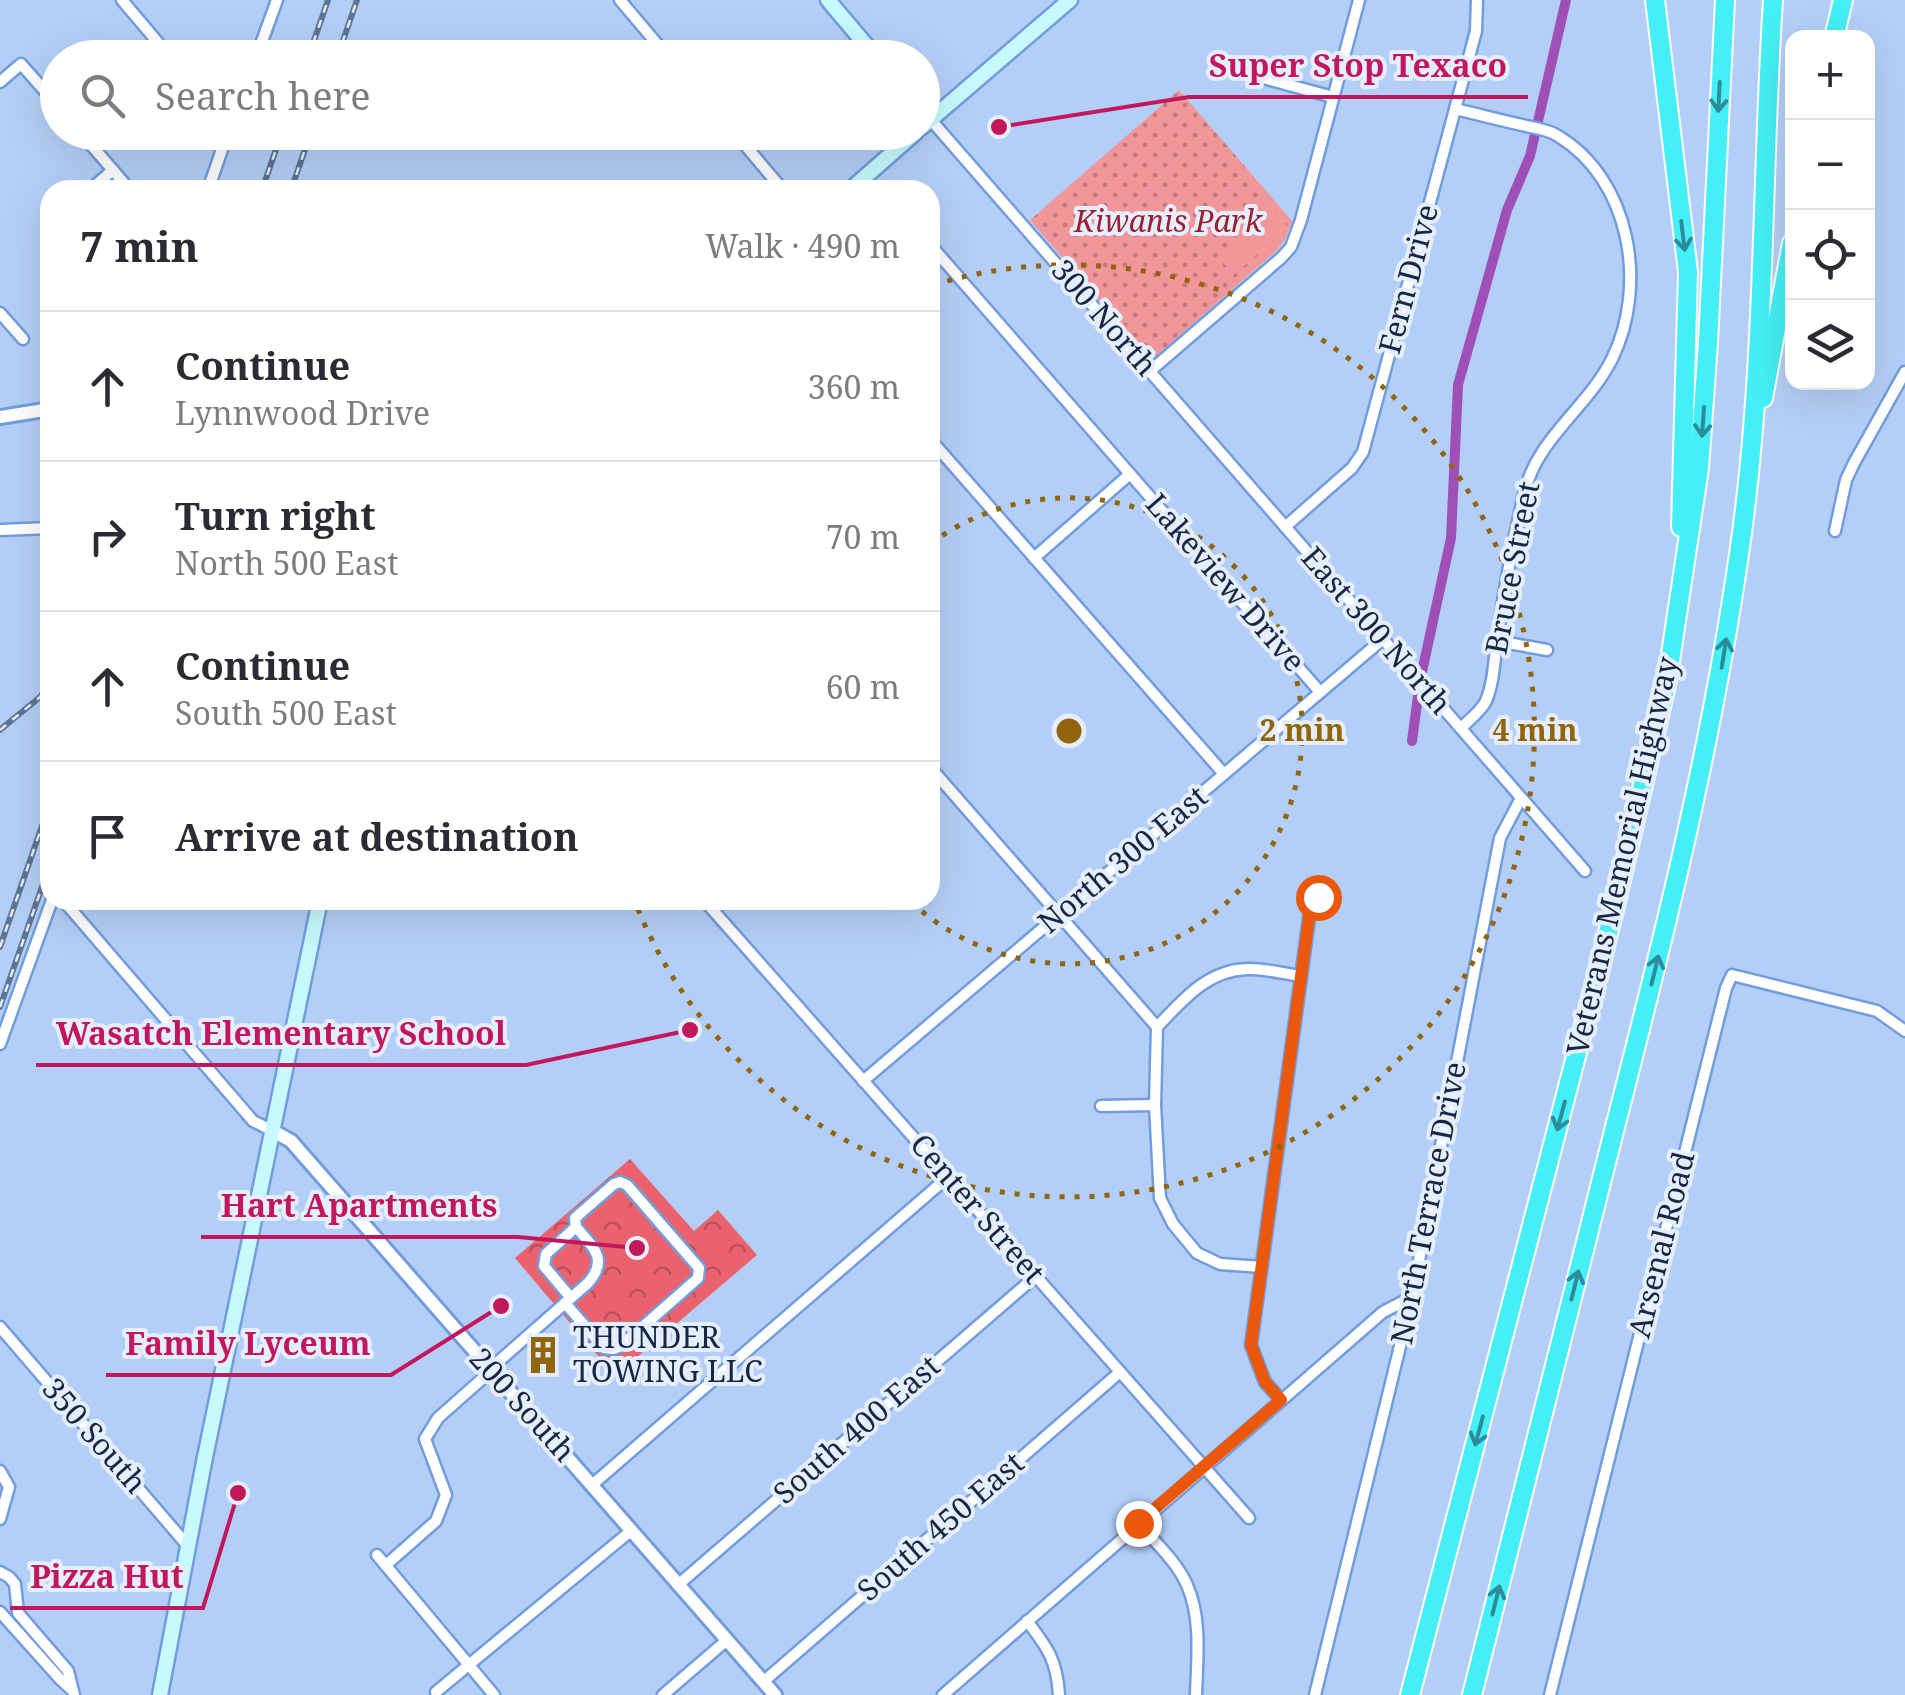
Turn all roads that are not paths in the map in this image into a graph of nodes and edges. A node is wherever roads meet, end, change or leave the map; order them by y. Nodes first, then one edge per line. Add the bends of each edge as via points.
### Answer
1 (122, 0) edge
2 (277, 0) edge
3 (620, 0) edge
4 (828, 0) edge
5 (1070, 0) edge
6 (1360, 0) edge
7 (1478, 0) edge
8 (1655, 0) edge
9 (1726, 0) edge
10 (1773, 0) edge
11 (1843, 0) edge
12 (1836, 30) edge
13 (156, 40) edge
14 (263, 40) edge
15 (654, 40) edge
16 (862, 40) edge
17 (1256, 76) dead end
18 (0, 82) edge
19 (40, 86) edge
20 (1333, 97) junction
21 (940, 107) edge
22 (1455, 109) junction
23 (940, 136) edge
24 (96, 150) edge
25 (222, 150) edge
26 (749, 150) edge
27 (896, 150) edge
28 (113, 170) junction
29 (102, 180) edge
30 (122, 180) edge
31 (211, 180) edge
32 (775, 180) edge
33 (861, 180) edge
34 (940, 256) edge
35 (1785, 281) edge
36 (0, 312) edge
37 (23, 339) dead end
38 (1150, 372) junction
39 (1905, 372) edge
40 (40, 411) edge
41 (0, 417) edge
42 (940, 450) edge
43 (1130, 474) junction
44 (1748, 482) junction
45 (1285, 527) junction
46 (40, 528) edge
47 (0, 530) edge
48 (1836, 532) dead end
49 (1034, 558) junction
50 (1679, 606) junction
51 (1383, 639) junction
52 (1497, 641) junction
53 (1547, 650) dead end
54 (1320, 692) junction
55 (1461, 728) junction
56 (1224, 774) junction
57 (940, 778) edge
58 (1521, 798) junction
59 (1585, 872) dead end
60 (1318, 897) dead end
61 (48, 910) edge
62 (72, 910) edge
63 (318, 910) edge
64 (713, 910) edge
65 (1058, 914) junction
66 (1301, 976) junction
67 (1157, 1027) junction
68 (1905, 1031) edge
69 (0, 1044) edge
70 (863, 1080) junction
71 (1155, 1105) junction
72 (1101, 1106) dead end
73 (273, 1131) junction
74 (948, 1177) junction
75 (576, 1227) junction
76 (1262, 1267) junction
77 (1036, 1276) junction
78 (1412, 1297) junction
79 (568, 1301) junction
80 (0, 1327) edge
81 (490, 1370) junction
82 (1120, 1372) junction
83 (1281, 1400) junction
84 (1204, 1467) junction
85 (0, 1471) edge
86 (592, 1484) junction
87 (1249, 1518) dead end
88 (0, 1519) edge
89 (1138, 1523) junction
90 (632, 1530) junction
91 (187, 1545) junction
92 (377, 1554) dead end
93 (386, 1565) junction
94 (0, 1572) edge
95 (678, 1584) junction
96 (0, 1612) edge
97 (1027, 1621) junction
98 (727, 1640) junction
99 (469, 1665) junction
100 (763, 1682) junction
101 (73, 1692) edge
102 (436, 1692) dead end
103 (160, 1695) edge
104 (494, 1695) edge
105 (663, 1695) edge
106 (775, 1695) edge
107 (943, 1695) edge
108 (1060, 1695) edge
109 (1196, 1695) edge
110 (1315, 1695) edge
111 (1410, 1695) edge
112 (1472, 1695) edge
113 (1550, 1695) edge

1 - 13 street
2 - 14 street
3 - 15 street
4 - 16 main road
5 - 21 main road
6 - 20 street
7 - 22 street, Fern Drive
8 -> 50 highway via 1688,272
9 -> 50 highway, Veterans Memorial Highway via 1700,468
10 - 44 highway, Veterans Memorial Highway
11 - 12 highway
17 - 20 street
18 - 19 street via 20,64
20 - 38 street via 1291,246
22 - 45 street, Fern Drive via 1363,452
22 - 52 street, Bruce Street via 1556,134 1579,152 1615,205 1631,263 1626,322 1612,359 1542,451 1525,489
23 - 38 street, 300 North
24 - 28 street
25 - 31 street
26 - 32 street
27 - 33 main road
28 - 29 street
28 - 30 street
34 - 43 street, Lakeview Drive
35 - 44 highway
36 - 37 street
38 - 45 street, 300 North
39 - 48 street via 1846,480
40 - 41 street
42 - 49 street
43 - 49 street, Lakeview Drive
43 - 54 street, Lakeview Drive
112 -> 44 highway, Veterans Memorial Highway via 1659,956 1718,686
45 - 51 street, East 300 North
46 - 47 street
49 - 56 street
50 -> 111 highway, Veterans Memorial Highway via 1615,906
51 - 54 street, North 300 East
51 - 55 street, East 300 North
52 - 53 street
52 - 55 street, Bruce Street via 1485,704
54 - 56 street, North 300 East
55 - 58 street, East 300 North
56 - 65 street, North 300 East
57 - 65 street
58 - 59 street, East 300 North
58 - 78 street, North Terrace Drive via 1500,838
60 - 66 street via 1310,910
61 - 69 street
62 - 73 street, 200 South via 253,1120
63 - 73 main road
64 - 70 street, Center Street
65 - 67 street
65 - 70 street, North 300 East
66 - 67 street via 1248,968 1219,973
66 - 76 street
67 - 71 street
68 - 113 street, Arsenal Road via 1877,1011 1732,975
70 - 74 street, Center Street
71 - 72 street
71 - 76 street via 1160,1198 1173,1224 1196,1253 1220,1264
73 - 81 street, 200 South via 291,1141
73 - 91 main road
74 - 77 street, Center Street
74 - 86 street
75 - 79 street via 599,1261 594,1277
75 - 79 street via 543,1260
75 - 79 street via 574,1218 620,1182 700,1273 613,1349 604,1348
76 - 83 street via 1251,1345 1265,1382
77 - 82 street, Center Street
77 - 95 street, South 400 East
78 - 83 street via 1383,1312
78 - 110 street, North Terrace Drive
79 - 81 street
80 - 91 street, 350 South
81 - 86 street, 200 South
81 - 93 street via 438,1418 425,1440 446,1495 436,1520
82 - 84 street, Center Street
82 - 100 street, South 450 East
83 - 84 street
84 - 87 street, Center Street
84 - 89 street
85 - 88 street via 10,1487
86 - 90 street, 200 South
89 - 97 street
89 - 109 street via 1174,1565 1194,1605
90 - 95 street, 200 South
90 - 99 street
91 - 103 main road
92 - 93 street
93 - 99 street
94 - 101 street via 14,1584 18,1612 68,1671
95 - 98 street, 200 South
96 - 101 street
97 - 107 street
97 - 108 street via 1058,1671
98 - 100 street, 200 South
98 - 105 street
99 - 102 street
99 - 104 street
100 - 106 street, 200 South

